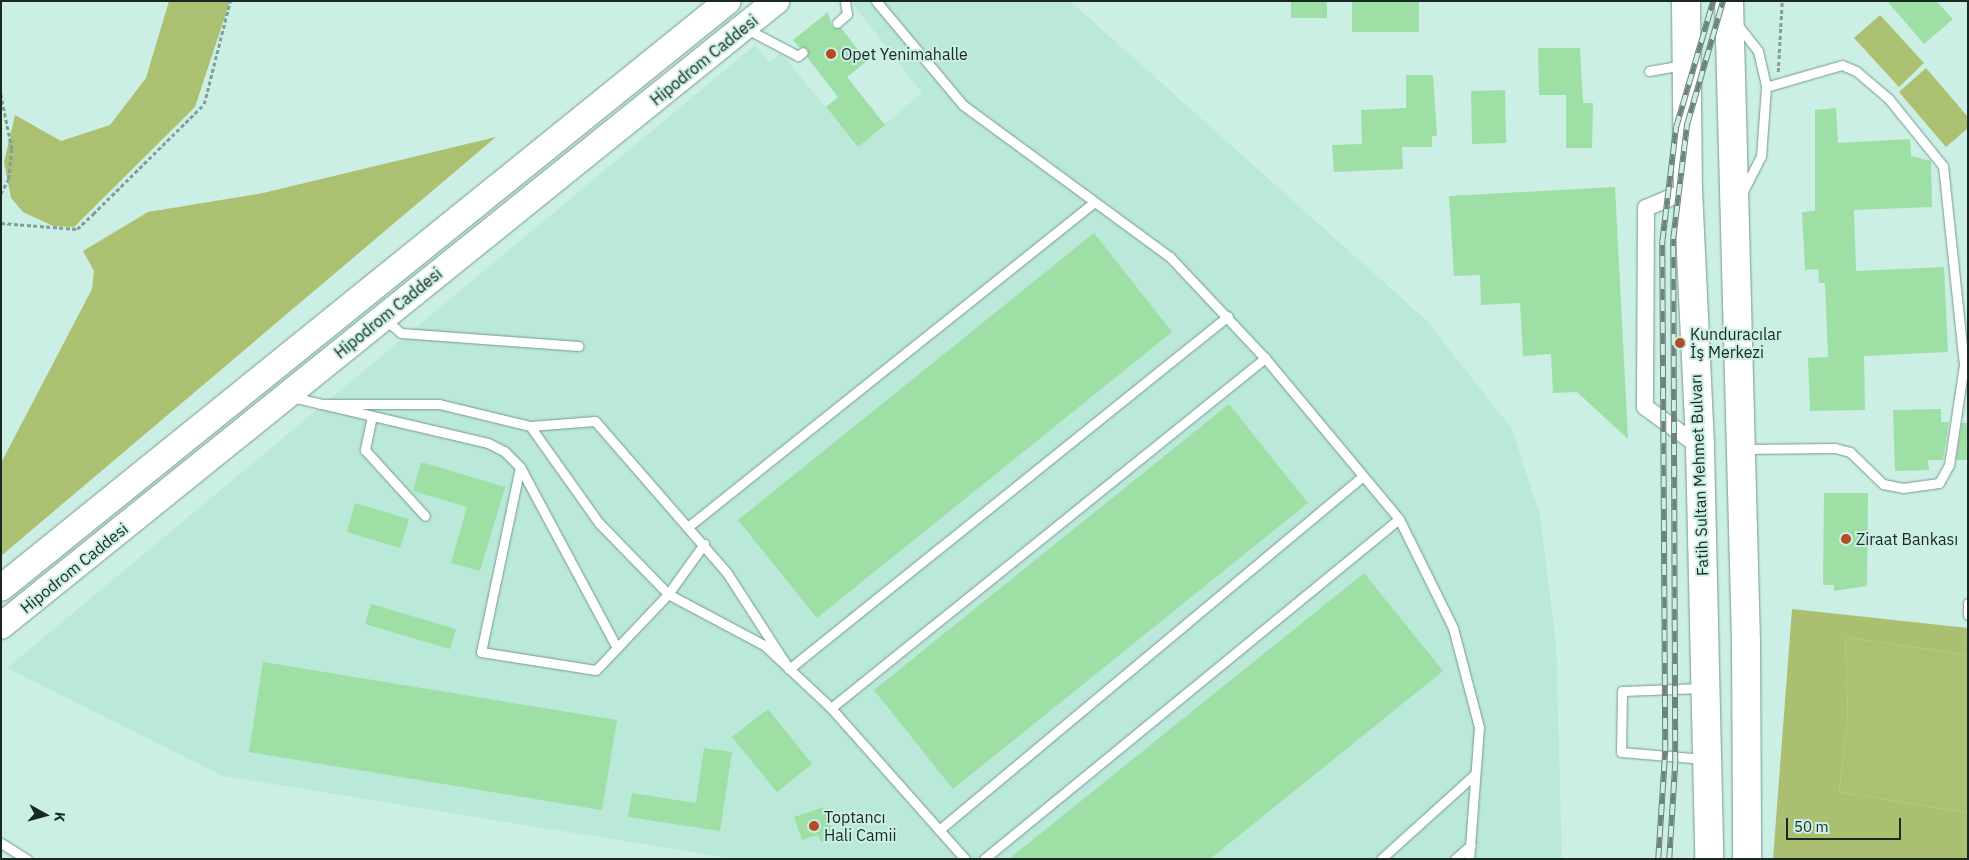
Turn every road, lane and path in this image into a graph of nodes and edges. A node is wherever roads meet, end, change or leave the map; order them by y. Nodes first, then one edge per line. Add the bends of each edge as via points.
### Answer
1 (230, 1) edge
2 (728, 1) edge
3 (776, 1) edge
4 (845, 1) edge
5 (876, 1) edge
6 (1686, 1) edge
7 (1782, 1) edge
8 (1729, 8) edge
9 (837, 23) dead end
10 (745, 28) junction
11 (803, 52) dead end
12 (1687, 64) junction
13 (1649, 71) dead end
14 (1777, 84) junction
15 (1766, 87) junction
16 (1, 94) edge
17 (1688, 190) junction
18 (1, 194) edge
19 (1093, 203) junction
20 (1734, 207) junction
21 (1, 222) edge
22 (382, 316) junction
23 (1228, 316) junction
24 (579, 346) dead end
25 (1265, 358) junction
26 (287, 396) junction
27 (320, 404) junction
28 (372, 416) junction
29 (530, 426) junction
30 (1700, 447) junction
31 (1740, 450) junction
32 (520, 467) junction
33 (1363, 476) junction
34 (425, 516) dead end
35 (1399, 519) junction
36 (689, 526) junction
37 (704, 544) junction
38 (1, 588) edge
39 (668, 594) junction
40 (1968, 603) edge
41 (1968, 615) edge
42 (1, 626) edge
43 (617, 648) junction
44 (789, 669) junction
45 (1707, 688) junction
46 (831, 708) junction
47 (1708, 759) junction
48 (1475, 774) junction
49 (939, 830) junction
50 (1, 843) edge
51 (1471, 845) junction
52 (27, 859) edge
53 (965, 859) edge
54 (984, 859) edge
55 (1382, 859) edge
56 (1456, 859) edge
57 (1468, 859) edge
58 (1709, 859) edge
59 (1747, 859) edge

1 - 21 path via 204,104 93,214 77,229
2 - 38 main road, Hipodrom Caddesi
3 - 10 main road, Hipodrom Caddesi
4 - 9 lane via 847,14
5 - 19 lane via 963,105
6 - 12 highway, Fatih Sultan Mehmet Bulvarı
7 - 14 path
8 - 15 lane via 1758,51
8 - 20 highway
10 - 11 lane via 798,56
10 - 22 main road, Hipodrom Caddesi
12 - 13 lane
12 - 17 highway, Fatih Sultan Mehmet Bulvarı
14 - 15 lane
14 - 31 lane via 1842,65 1856,71 1889,99 1943,166 1964,365 1950,465 1939,483 1903,488 1884,484 1850,452 1835,448
15 - 20 lane via 1761,156
16 - 18 path via 12,149 9,179
17 - 30 highway, Fatih Sultan Mehmet Bulvarı
17 - 30 street via 1646,208 1645,407
19 - 23 lane via 1170,257
19 - 36 lane
20 - 31 highway
22 - 24 lane via 401,333
22 - 26 main road, Hipodrom Caddesi
23 - 25 lane
23 - 44 lane
25 - 33 lane
25 - 46 lane
26 - 27 lane
26 - 42 main road, Hipodrom Caddesi
27 - 28 lane
27 - 29 lane via 439,404
28 - 32 lane via 488,443
28 - 34 lane via 365,450
29 - 36 lane via 595,421
29 - 39 lane via 600,523
30 - 45 highway, Fatih Sultan Mehmet Bulvarı
31 - 59 highway
32 - 43 lane
32 - 43 lane via 481,652 596,670
33 - 35 lane
33 - 49 lane
35 - 48 lane via 1453,628 1479,727
35 - 54 lane
36 - 37 lane
37 - 39 lane
37 - 44 lane
39 - 43 lane
39 - 44 lane via 764,645
40 - 41 lane
44 - 46 lane
45 - 47 highway, Fatih Sultan Mehmet Bulvarı
45 - 47 lane via 1622,691 1621,752
46 - 49 lane
47 - 58 highway, Fatih Sultan Mehmet Bulvarı
48 - 51 lane
48 - 55 lane
49 - 53 lane
50 - 52 lane
51 - 56 lane
51 - 57 lane

